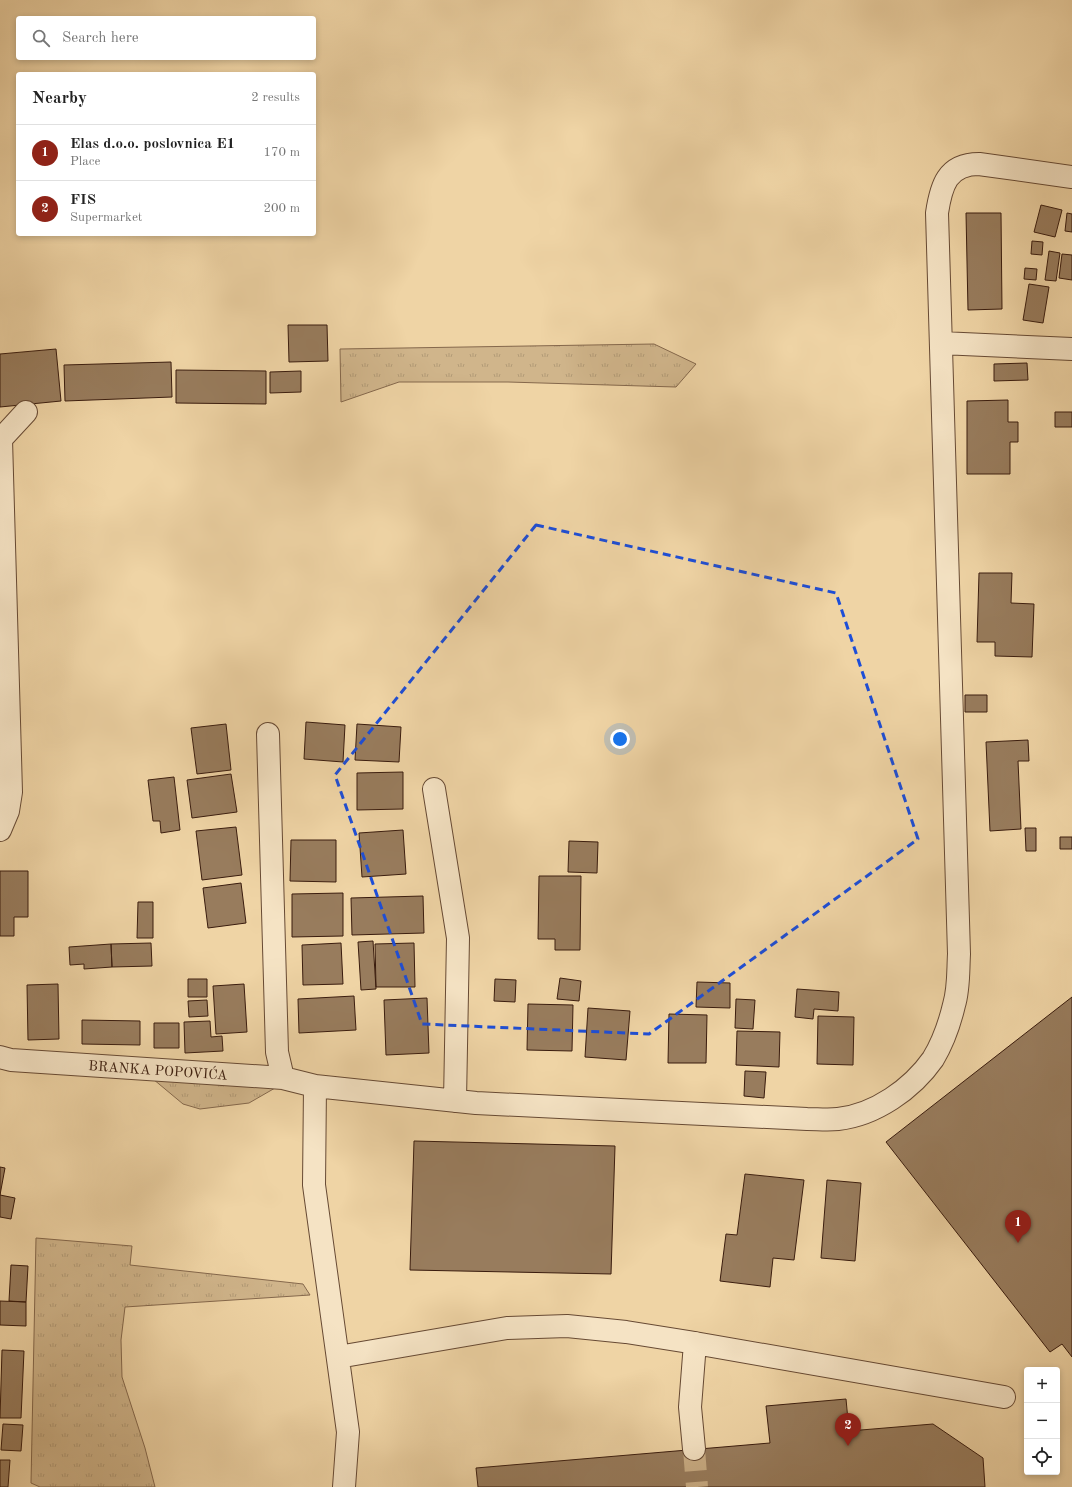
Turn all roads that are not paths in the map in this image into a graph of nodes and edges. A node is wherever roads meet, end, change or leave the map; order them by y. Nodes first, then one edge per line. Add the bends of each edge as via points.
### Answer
1 (1072, 177) edge
2 (941, 343) junction
3 (1072, 349) edge
4 (26, 412) dead end
5 (268, 734) dead end
6 (434, 789) dead end
7 (0, 830) edge
8 (0, 1056) edge
9 (283, 1078) junction
10 (315, 1086) junction
11 (455, 1101) junction
12 (695, 1343) junction
13 (338, 1357) junction
14 (1004, 1397) dead end
15 (694, 1449) tunnel mouth
16 (344, 1487) edge

1 - 2 street, BRANKA POPOVIĆA via 979,164 965,164 953,172 940,190 936,213
2 - 3 street
2 - 11 street, BRANKA POPOVIĆA via 960,954 954,1006 933,1058 921,1074 881,1105 860,1114 838,1119
4 - 7 street via 1,439 12,792
5 - 9 street via 277,1052
6 - 11 street via 458,938
8 - 9 street, BRANKA POPOVIĆA via 11,1060
9 - 10 street, BRANKA POPOVIĆA
10 - 11 street, BRANKA POPOVIĆA
10 - 13 street via 314,1184
12 - 13 street via 568,1326 507,1328
12 - 14 street
12 - 15 street via 690,1407
13 - 16 street via 348,1432

